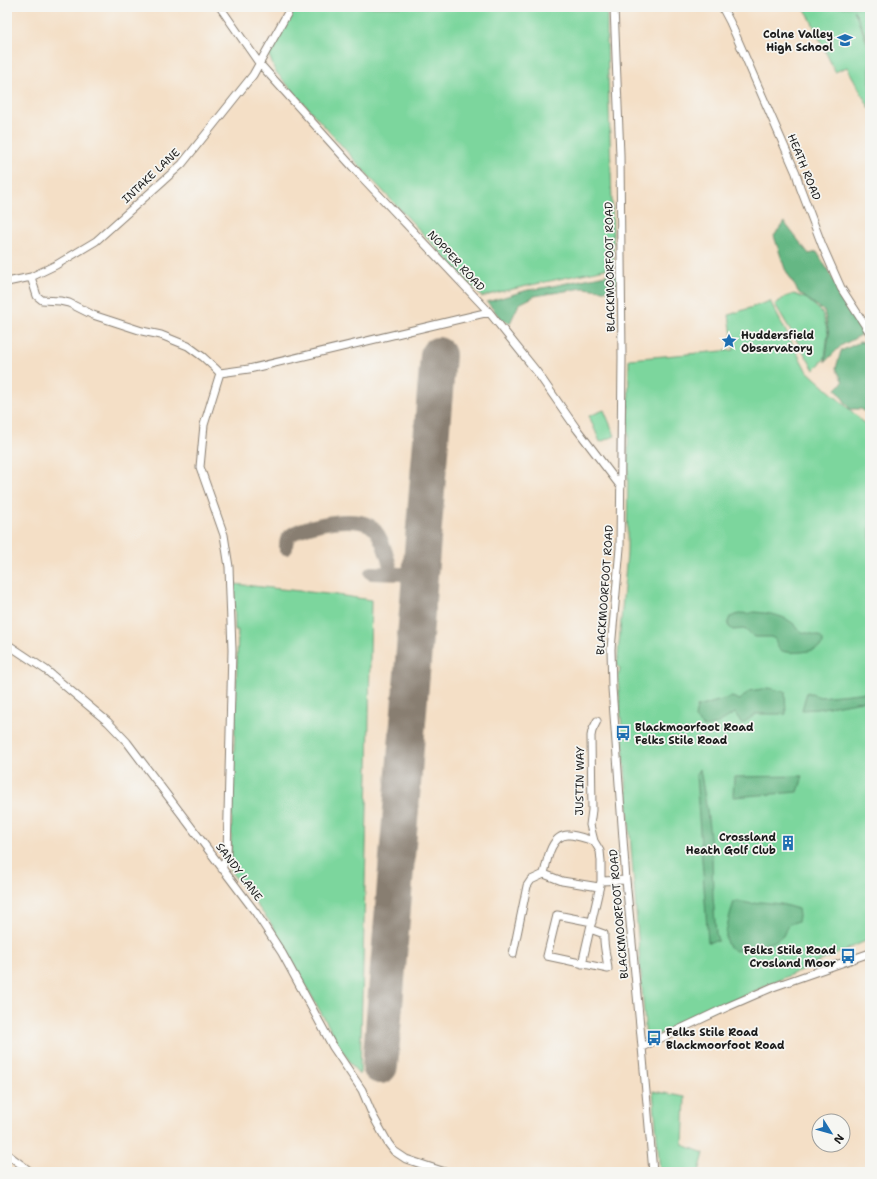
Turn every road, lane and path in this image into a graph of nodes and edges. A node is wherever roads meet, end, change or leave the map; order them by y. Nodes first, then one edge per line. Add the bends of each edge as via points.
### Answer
1 (220, 7) edge
2 (291, 7) edge
3 (614, 7) edge
4 (722, 7) edge
5 (260, 63) junction
6 (31, 277) junction
7 (7, 282) edge
8 (489, 312) junction
9 (870, 333) edge
10 (220, 373) junction
11 (621, 487) junction
12 (7, 644) edge
13 (597, 721) dead end
14 (594, 841) junction
15 (222, 869) junction
16 (544, 874) junction
17 (626, 880) junction
18 (600, 884) junction
19 (591, 925) junction
20 (870, 953) edge
21 (513, 954) dead end
22 (582, 964) junction
23 (642, 1047) junction
24 (7, 1154) edge
25 (31, 1172) edge
26 (445, 1172) edge
27 (653, 1172) edge

1 - 5 street, NOPPER ROAD
2 - 5 street, INTAKE LANE
3 - 11 street, BLACKMOORFOOT ROAD via 622,238
4 - 9 street, HEATH ROAD via 796,174 841,288
5 - 6 street, INTAKE LANE via 182,164 96,241
5 - 8 street, NOPPER ROAD via 359,174
6 - 7 street, INTAKE LANE
6 - 10 street via 37,296 42,300 69,302 93,315 161,335 188,346
8 - 10 street via 249,369
8 - 11 street, NOPPER ROAD via 537,372
10 - 15 street via 204,425 200,468 224,535 229,567 232,650 227,855
11 - 17 street, BLACKMOORFOOT ROAD via 620,548 611,649
12 - 15 street, SANDY LANE via 46,670 108,722 127,742
13 - 14 street, JUSTIN WAY via 591,736 590,825
14 - 16 street via 570,834 562,835 550,850
14 - 18 street via 600,851
15 - 26 street, SANDY LANE via 256,913 282,953 333,1047 362,1090 372,1116 394,1151 406,1159
16 - 18 street via 562,881
16 - 21 street via 532,880 527,886
17 - 18 street
17 - 23 street, BLACKMOORFOOT ROAD
18 - 19 street
19 - 22 street
19 - 22 street via 604,934 603,946 608,969
19 - 22 street via 557,915 547,956
20 - 23 street via 773,987
23 - 27 street, BLACKMOORFOOT ROAD
24 - 25 street

